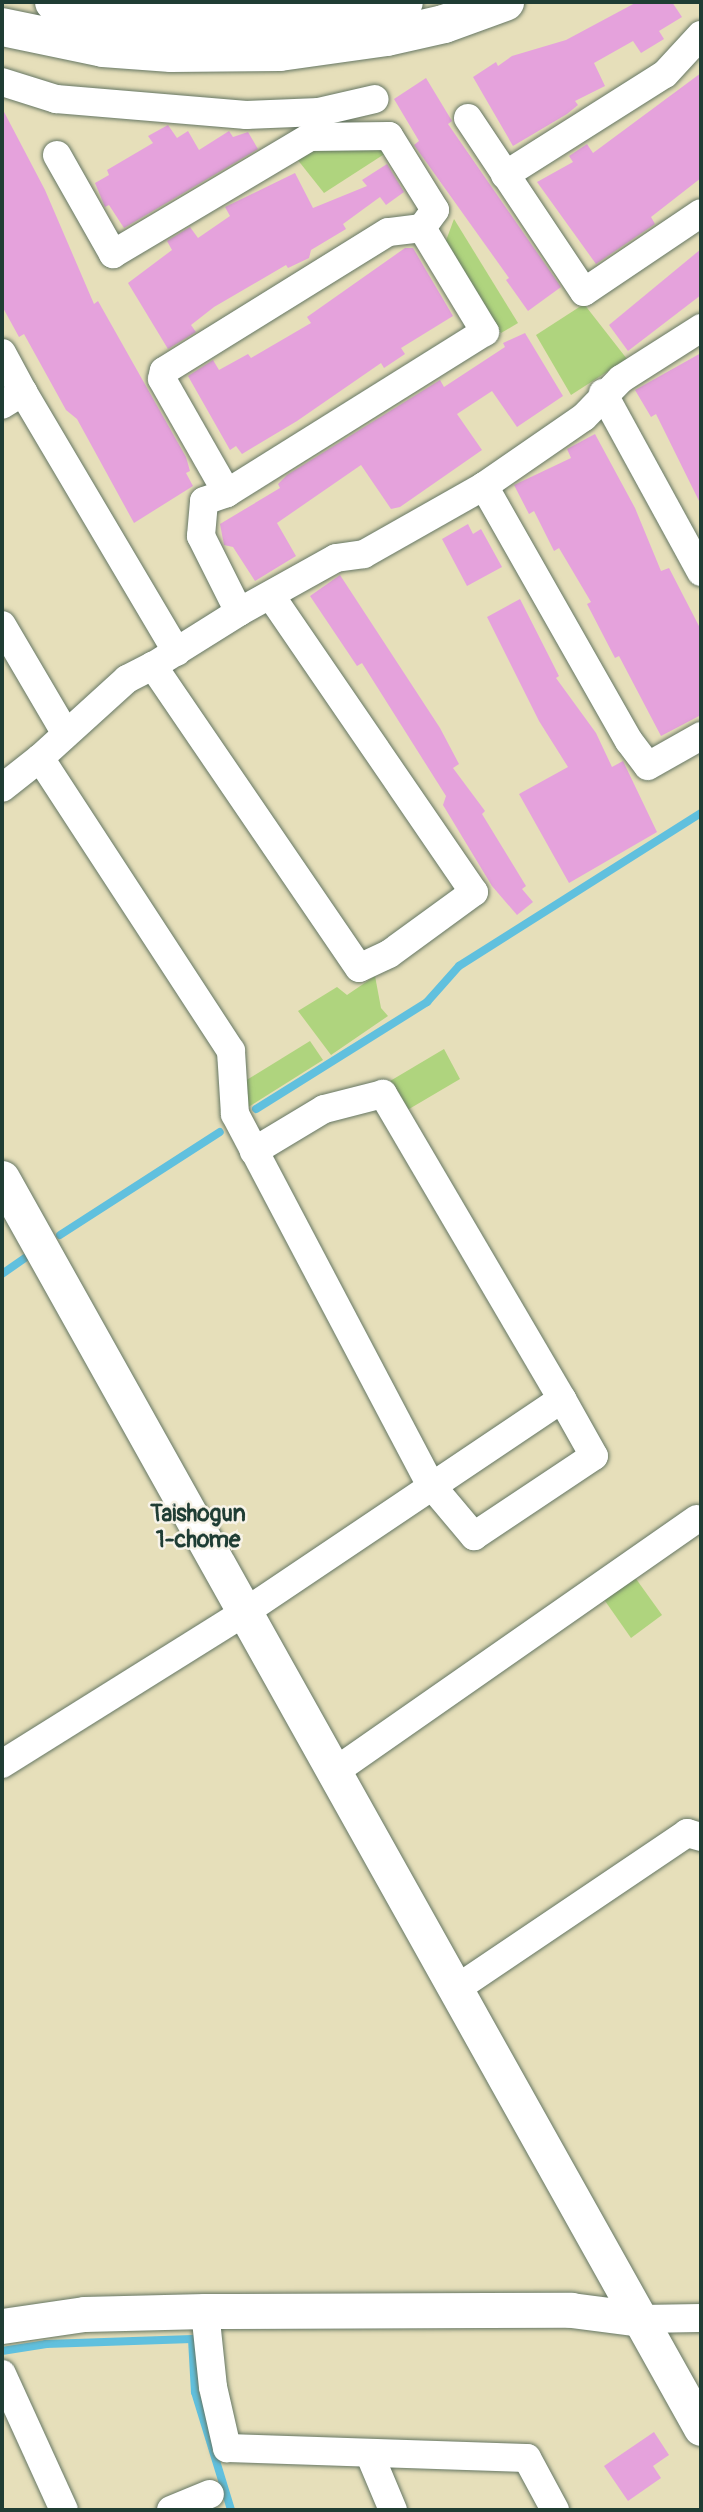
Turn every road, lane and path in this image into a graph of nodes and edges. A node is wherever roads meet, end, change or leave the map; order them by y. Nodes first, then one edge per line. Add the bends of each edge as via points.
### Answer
1 (54, 2) edge
2 (404, 2) edge
3 (505, 2) edge
4 (2, 27) edge
5 (701, 35) edge
6 (2, 82) edge
7 (375, 99) dead end
8 (468, 118) dead end
9 (57, 155) dead end
10 (505, 175) junction
11 (701, 213) edge
12 (422, 228) junction
13 (701, 328) edge
14 (2, 354) edge
15 (603, 393) junction
16 (13, 398) edge
17 (484, 486) junction
18 (228, 492) junction
19 (701, 572) edge
20 (271, 596) junction
21 (239, 612) junction
22 (2, 625) edge
23 (165, 659) junction
24 (66, 734) junction
25 (701, 736) edge
26 (40, 758) junction
27 (2, 788) edge
28 (254, 1151) junction
29 (2, 1178) edge
30 (562, 1399) junction
31 (431, 1485) junction
32 (697, 1519) dead end
33 (245, 1612) junction
34 (2, 1765) edge
35 (334, 1772) junction
36 (701, 1837) edge
37 (456, 1989) junction
38 (205, 2311) junction
39 (701, 2318) edge
40 (640, 2319) junction
41 (2, 2326) edge
42 (2, 2374) edge
43 (701, 2428) edge
44 (369, 2453) junction
45 (210, 2494) dead end
46 (64, 2510) edge
47 (171, 2510) edge
48 (393, 2510) edge
49 (555, 2510) edge

1 - 2 main road via 196,23 310,17
3 - 4 main road via 444,24 387,37 280,52 184,54 103,48
5 - 10 street via 665,74
6 - 7 street via 56,99 246,115 319,112
8 - 10 street
9 - 12 street via 113,254 310,137 389,136 435,210
10 - 11 street via 584,292
12 - 18 street via 485,332
12 - 18 street via 388,232 164,371 162,379
13 - 15 street
14 - 16 street
15 - 17 street via 584,417
15 - 19 street
16 - 23 street
17 - 20 street via 364,554 336,558
17 - 25 street via 629,741 648,766
18 - 21 street via 204,501 201,536
20 - 21 street
20 - 23 street via 474,892 389,954 359,968
21 - 23 street
22 - 24 street
23 - 24 street via 127,679
24 - 26 street
26 - 27 street
26 - 28 street via 231,1051 235,1114
28 - 30 street via 324,1110 383,1094
28 - 31 street
29 - 33 street
30 - 31 street
30 - 31 street via 594,1456 507,1515 474,1536
31 - 33 street
32 - 35 street
33 - 34 street
33 - 35 street
35 - 37 street
36 - 37 street via 687,1833
37 - 40 street
38 - 40 street via 571,2310
38 - 41 street via 83,2314
38 - 44 street via 213,2386 227,2448
39 - 40 street
40 - 43 street
42 - 46 street
44 - 48 street
44 - 49 street via 527,2458
45 - 47 street

